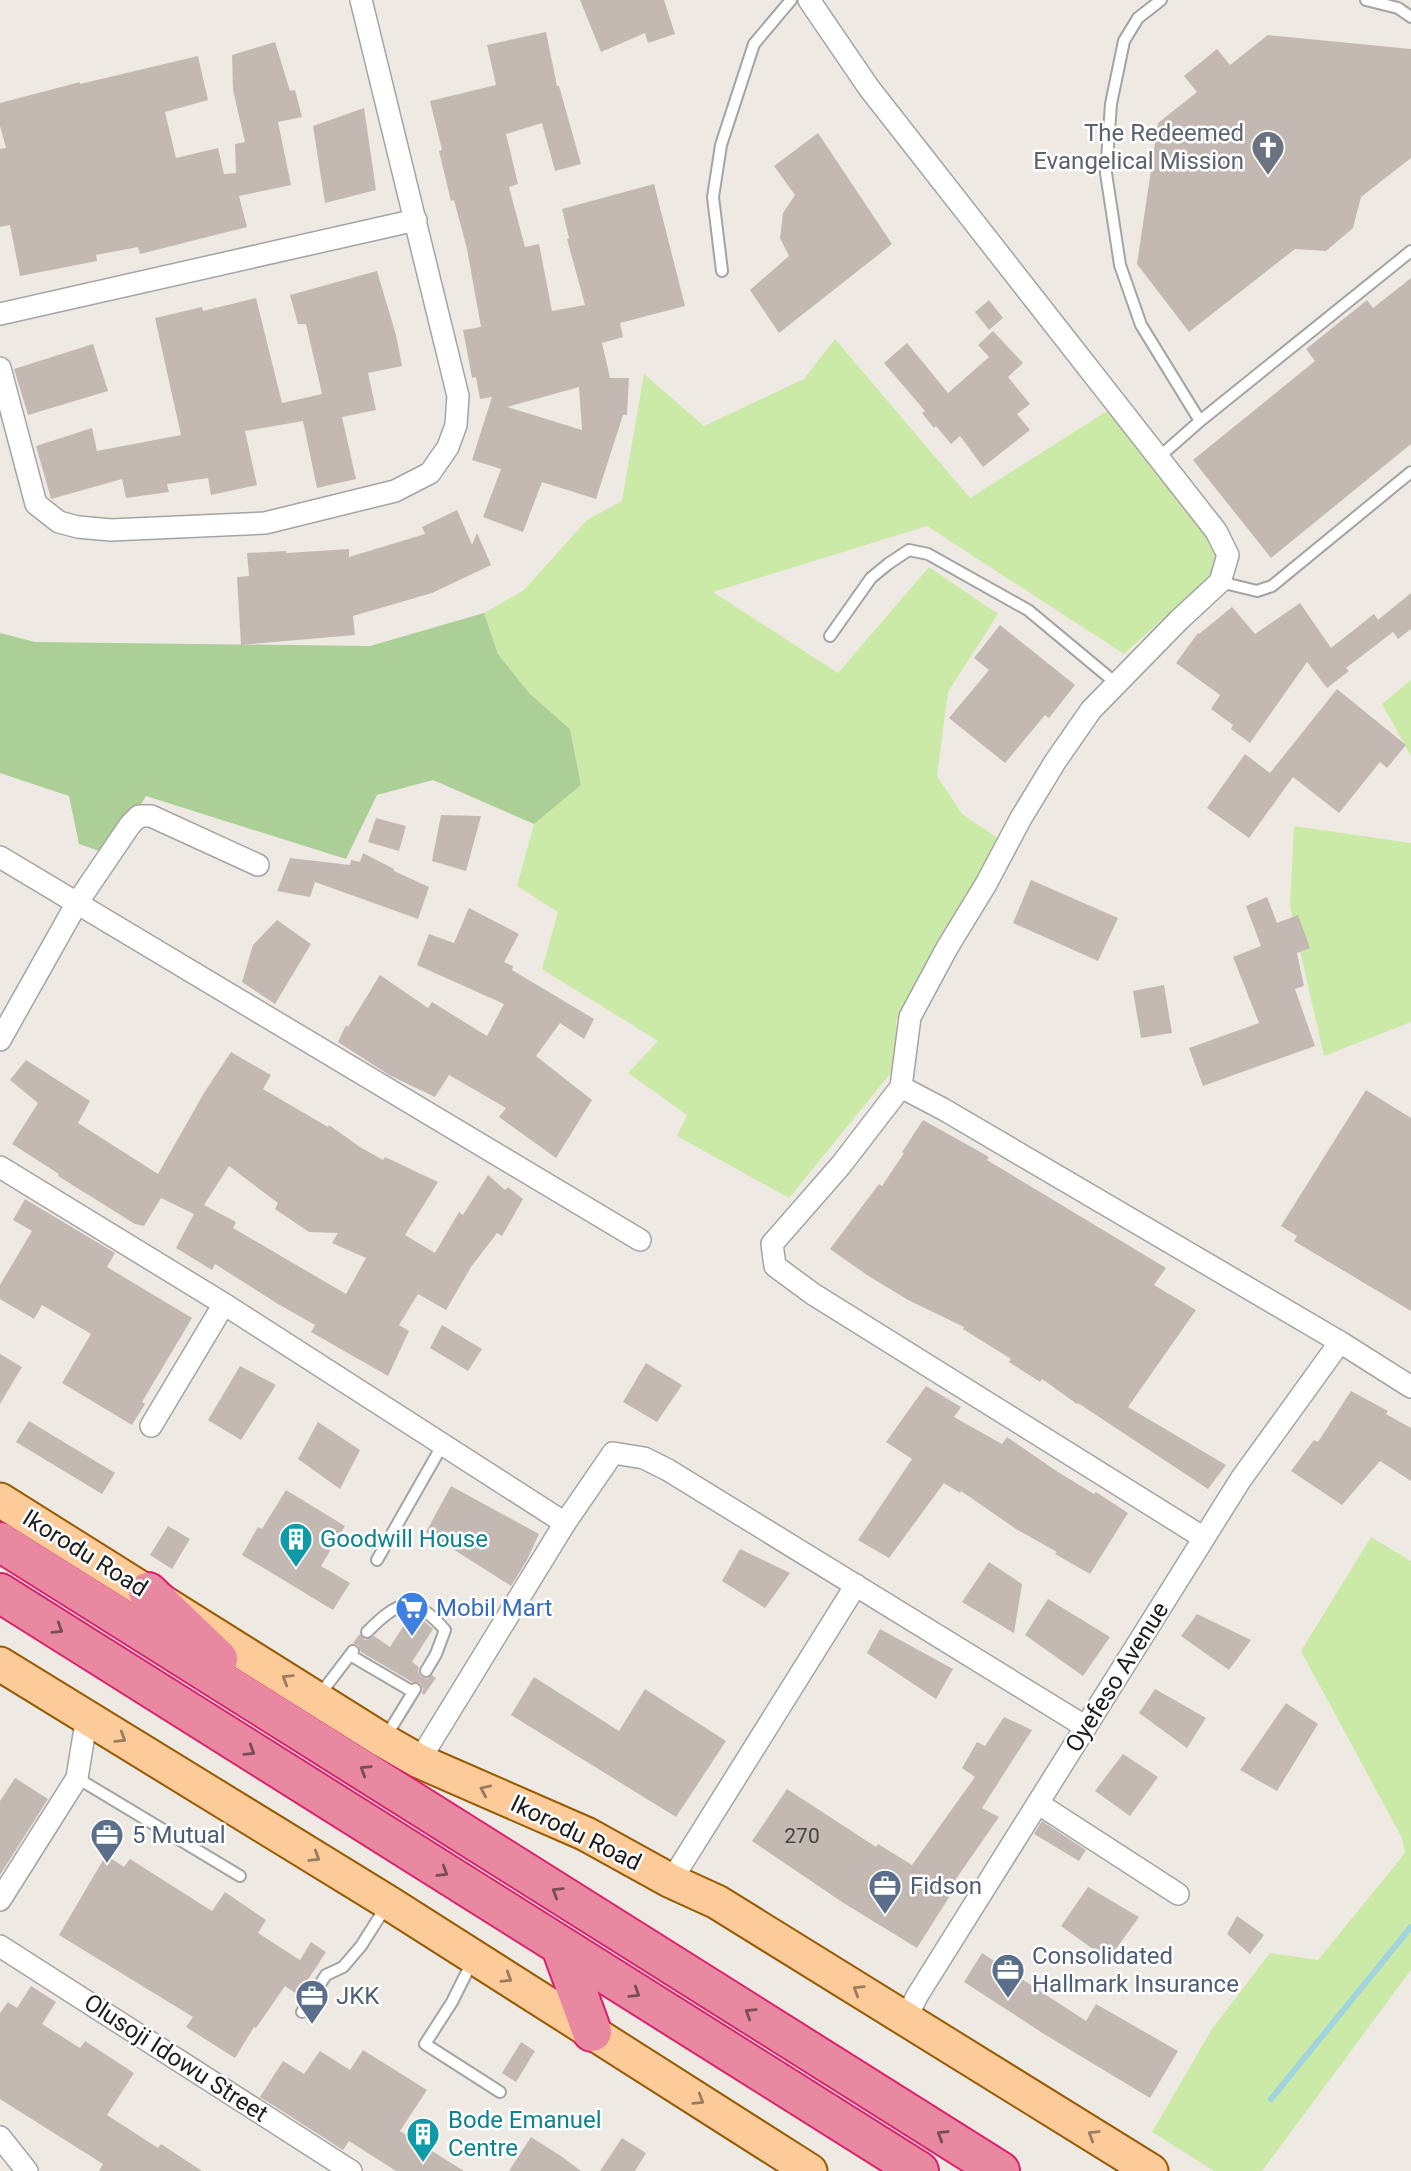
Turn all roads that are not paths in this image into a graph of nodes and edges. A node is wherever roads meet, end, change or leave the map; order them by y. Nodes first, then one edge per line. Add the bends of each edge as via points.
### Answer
1 (361, 0) edge
2 (791, 0) edge
3 (809, 0) edge
4 (1161, 0) edge
5 (1366, 0) edge
6 (1411, 17) edge
7 (416, 220) junction
8 (1411, 251) edge
9 (722, 271) dead end
10 (0, 314) edge
11 (0, 368) edge
12 (1200, 421) junction
13 (1158, 458) junction
14 (1411, 472) edge
15 (1220, 582) junction
16 (830, 636) dead end
17 (1117, 684) junction
18 (0, 858) edge
19 (258, 865) dead end
20 (77, 903) junction
21 (0, 1040) edge
22 (901, 1087) junction
23 (3, 1176) edge
24 (640, 1240) dead end
25 (224, 1304) junction
26 (1340, 1342) junction
27 (1411, 1387) edge
28 (151, 1426) dead end
29 (443, 1444) junction
30 (0, 1500) edge
31 (565, 1523) junction
32 (1204, 1538) junction
33 (0, 1542) edge
34 (377, 1560) dead end
35 (856, 1585) junction
36 (148, 1592) junction
37 (0, 1593) edge
38 (367, 1632) dead end
39 (0, 1664) edge
40 (426, 1671) dead end
41 (318, 1698) junction
42 (275, 1713) junction
43 (87, 1716) junction
44 (1086, 1727) junction
45 (384, 1741) junction
46 (419, 1761) junction
47 (77, 1778) junction
48 (1039, 1804) junction
49 (240, 1876) dead end
50 (671, 1881) junction
51 (1178, 1894) dead end
52 (0, 1900) edge
53 (389, 1903) junction
54 (0, 1946) edge
55 (561, 1947) junction
56 (475, 1958) junction
57 (302, 2012) dead end
58 (906, 2020) junction
59 (592, 2032) junction
60 (500, 2092) dead end
61 (0, 2137) edge
62 (27, 2171) edge
63 (351, 2171) edge
64 (810, 2171) edge
65 (919, 2171) edge
66 (1000, 2171) edge
67 (1151, 2171) edge

1 - 7 street
2 - 9 lane via 754,44 721,145 713,197
3 - 13 street via 869,88
4 - 12 lane via 1138,18 1124,41 1111,104 1106,173 1119,265 1141,325
5 - 6 lane via 1398,8
7 - 10 street
7 - 11 street via 458,397 456,425 430,473 395,491 265,523 111,530 59,522 36,504
8 - 12 lane
12 - 13 lane
13 - 15 street via 1216,531 1228,555
14 - 15 lane via 1272,586 1257,591
15 - 17 street
16 - 17 lane via 871,578 909,550 928,554 1028,610
17 - 22 street via 1091,710 1055,762 947,947 910,1017
18 - 20 street
19 - 20 street via 151,816 139,816
20 - 21 street
20 - 24 street
22 - 26 street
22 - 32 street via 772,1244 775,1266
23 - 25 street
25 - 28 street
25 - 29 street
26 - 27 street
26 - 32 street, Oyefeso Avenue
29 - 31 street
29 - 34 lane
30 - 36 main road, Ikorodu Road
31 - 35 street via 613,1453 644,1458
31 - 46 street
32 - 44 street, Oyefeso Avenue
33 - 42 highway, Ikorodu Road
35 - 44 street
35 - 50 street
41 -> 36 main road, Ikorodu Road
36 - 42 highway
37 -> 55 highway
38 - 40 lane via 399,1605 412,1605 432,1616 445,1630
39 - 43 main road
41 - 45 main road, Ikorodu Road
41 - 45 lane via 352,1652 414,1690
66 -> 42 highway, Ikorodu Road
43 - 47 street
43 -> 53 main road
44 - 48 street, Oyefeso Avenue
45 - 46 main road, Ikorodu Road
50 -> 46 main road, Ikorodu Road via 586,1834
47 - 49 lane
47 - 52 street
48 - 51 street
48 - 58 street, Oyefeso Avenue
58 -> 50 main road, Ikorodu Road via 718,1902
53 - 56 main road
53 - 57 lane via 361,1946 343,1967 326,1975
54 - 63 street, Olusoji Idowu Street
55 - 59 highway
55 -> 65 highway
56 -> 59 main road
56 - 60 lane via 425,2044
67 -> 58 main road, Ikorodu Road
59 -> 64 main road
61 - 62 street

